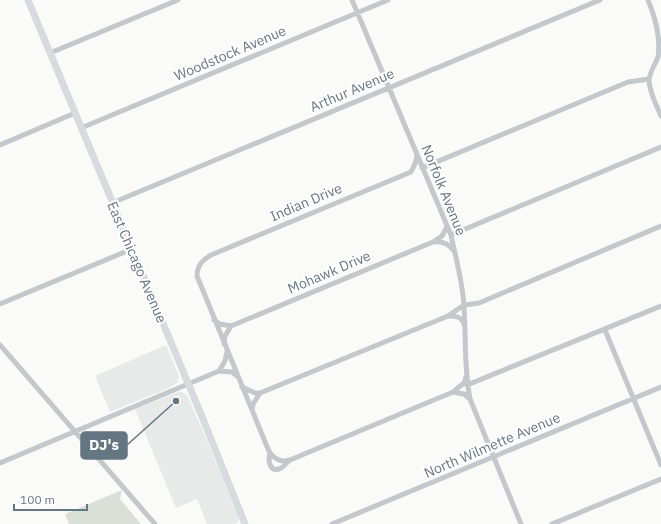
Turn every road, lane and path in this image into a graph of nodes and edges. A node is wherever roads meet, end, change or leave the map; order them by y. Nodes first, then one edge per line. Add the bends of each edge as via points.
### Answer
1 (28, 0) edge
2 (178, 0) edge
3 (352, 0) edge
4 (388, 0) edge
5 (600, 0) edge
6 (648, 0) edge
7 (358, 13) junction
8 (50, 53) junction
9 (649, 78) junction
10 (389, 88) junction
11 (75, 114) junction
12 (661, 116) edge
13 (81, 128) junction
14 (0, 145) edge
15 (661, 147) edge
16 (416, 155) junction
17 (422, 168) junction
18 (410, 172) junction
19 (426, 176) junction
20 (112, 203) junction
21 (661, 226) edge
22 (447, 227) junction
23 (451, 235) junction
24 (433, 242) junction
25 (132, 249) junction
26 (455, 252) junction
27 (0, 304) edge
28 (464, 305) junction
29 (661, 306) edge
30 (448, 316) junction
31 (214, 320) junction
32 (231, 326) junction
33 (465, 328) junction
34 (604, 330) junction
35 (0, 345) edge
36 (224, 345) junction
37 (227, 352) junction
38 (219, 371) junction
39 (237, 376) junction
40 (466, 377) junction
41 (188, 384) junction
42 (467, 385) junction
43 (242, 386) junction
44 (661, 387) edge
45 (453, 392) junction
46 (260, 393) junction
47 (470, 399) junction
48 (633, 399) junction
49 (252, 411) junction
50 (74, 431) junction
51 (270, 453) junction
52 (493, 457) junction
53 (290, 460) junction
54 (0, 462) edge
55 (661, 465) edge
56 (661, 479) edge
57 (154, 524) edge
58 (244, 524) edge
59 (332, 524) edge
60 (521, 524) edge
61 (552, 524) edge

1 - 8 main road, East Chicago Avenue
2 - 8 street
3 - 7 street, Norfolk Avenue
4 - 7 street, Woodstock Avenue
5 - 10 street, Arthur Avenue
6 - 9 street via 657,22 661,42
7 - 10 street, Norfolk Avenue
7 - 13 street, Woodstock Avenue
8 - 11 main road, East Chicago Avenue
9 - 12 street
9 - 17 street via 628,82
10 - 16 street, Norfolk Avenue
10 - 20 street, Arthur Avenue
11 - 13 main road, East Chicago Avenue
11 - 14 street
13 - 20 main road, East Chicago Avenue
15 - 23 street
16 - 17 street, Norfolk Avenue
16 - 18 street via 415,164
17 - 19 street, Norfolk Avenue
18 - 19 street via 419,172
18 - 31 street, Indian Drive via 203,260 198,267 198,280
19 - 22 street, Norfolk Avenue
20 - 25 main road, East Chicago Avenue
21 - 28 street via 478,303
22 - 23 street, Norfolk Avenue
22 - 24 street, Mohawk Drive via 442,236
23 - 26 street, Norfolk Avenue
24 - 26 street via 448,245
24 - 32 street, Mohawk Drive
25 - 27 street
25 - 41 main road, East Chicago Avenue
26 - 28 street, Norfolk Avenue
28 - 30 street
28 - 33 street, Norfolk Avenue
29 - 34 street
30 - 33 street via 457,316
30 - 46 street
31 - 32 street
31 - 36 street
32 - 36 street via 225,336
33 - 40 street, Norfolk Avenue
34 - 42 street
34 - 48 street
35 - 50 street
36 - 37 street
37 - 38 street
37 - 39 street
38 - 39 street via 232,372
38 - 41 street
39 - 43 street
40 - 42 street, Norfolk Avenue
40 - 45 street via 464,383
41 - 50 street
41 - 58 main road, East Chicago Avenue
42 - 47 street, Norfolk Avenue
43 - 46 street via 248,391
43 - 49 street
44 - 48 street, North Wilmette Avenue
45 - 47 street via 464,394
45 - 53 street
46 - 49 street
47 - 52 street, Norfolk Avenue
48 - 52 street, North Wilmette Avenue
48 - 55 street
49 - 51 street
50 - 54 street
50 - 57 street
51 - 53 street via 276,459
51 - 53 street via 269,463 274,469 280,469
52 - 59 street, North Wilmette Avenue
52 - 60 street, Norfolk Avenue
56 - 61 street

